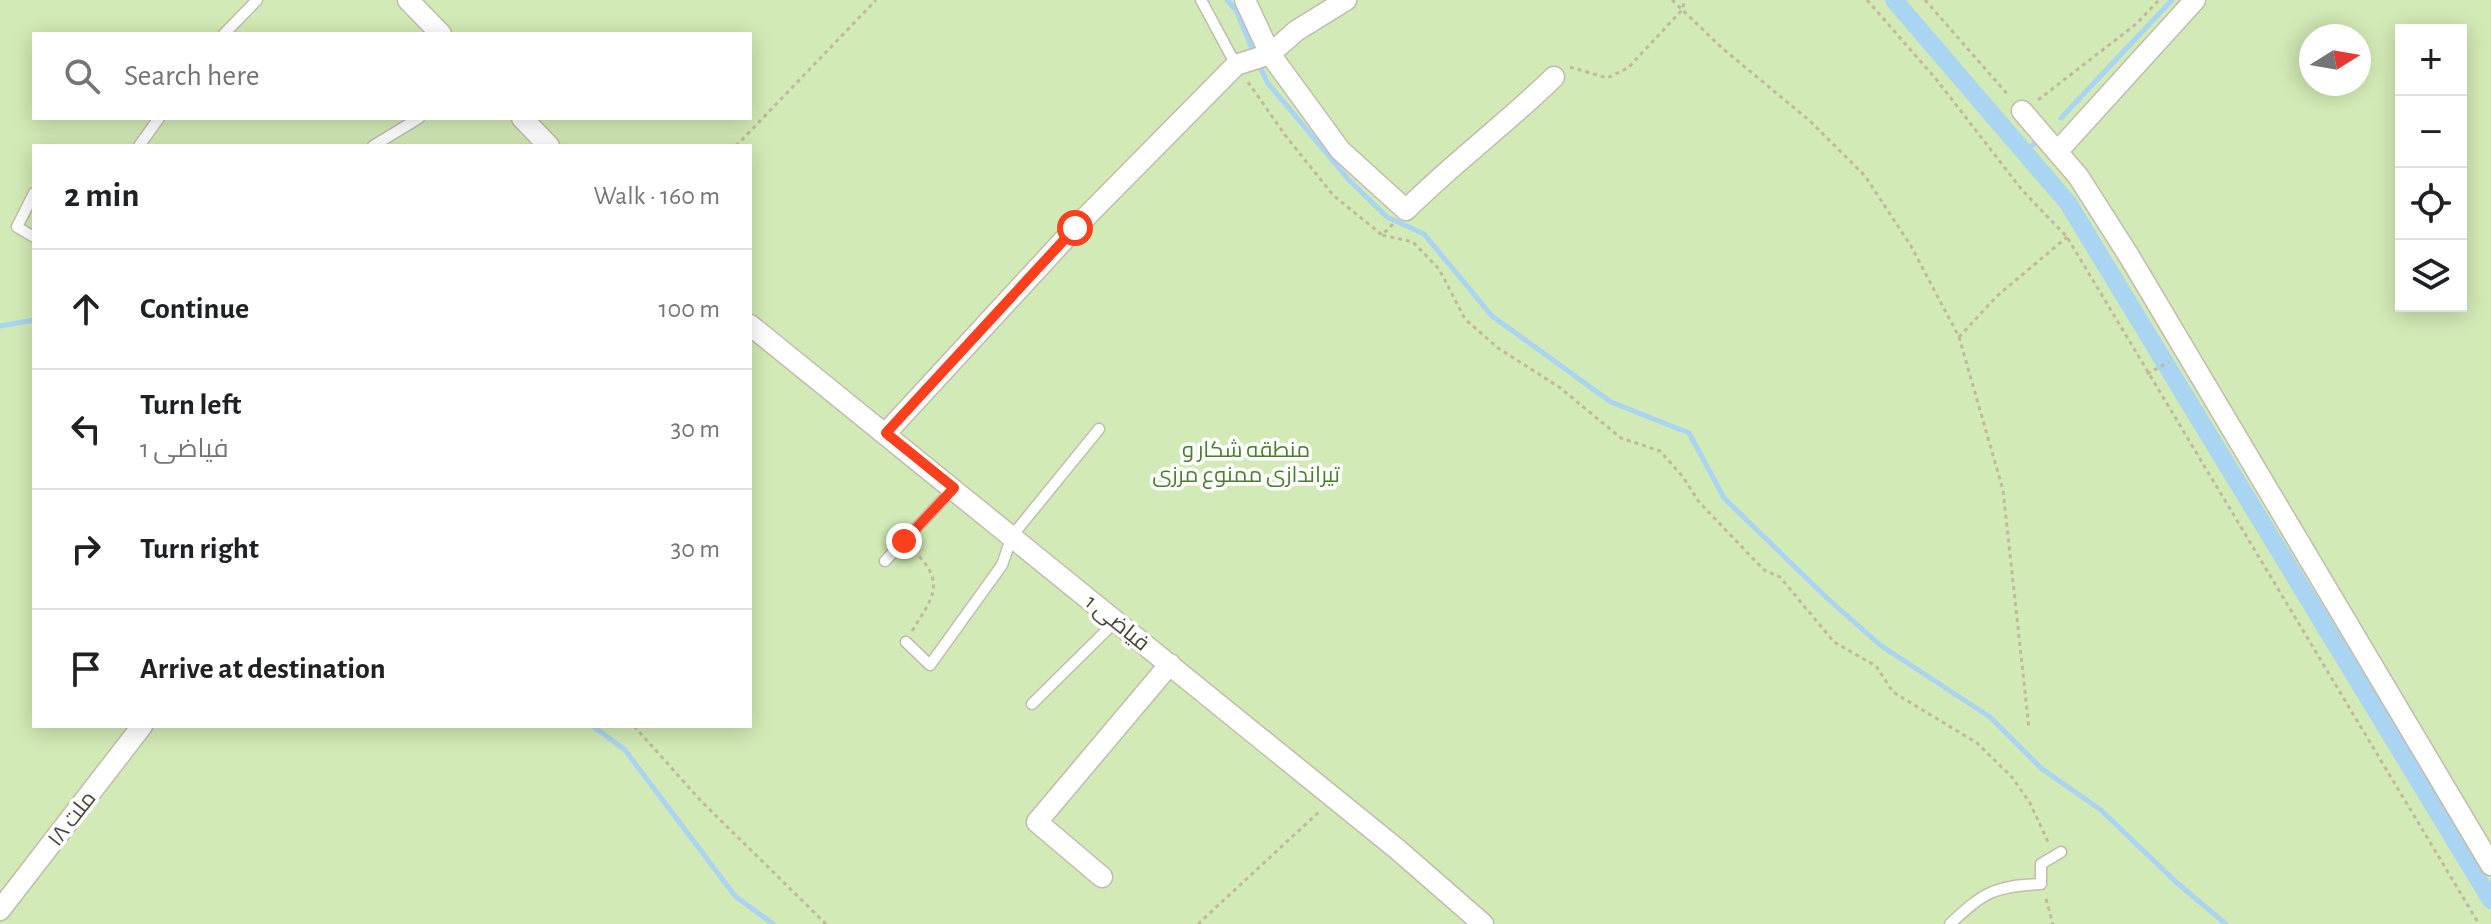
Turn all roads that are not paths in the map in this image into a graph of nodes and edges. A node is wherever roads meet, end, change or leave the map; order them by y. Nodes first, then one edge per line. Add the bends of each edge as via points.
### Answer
1 (408, 0) edge
2 (1201, 0) edge
3 (1245, 0) edge
4 (1346, 0) edge
5 (2195, 0) edge
6 (252, 2) edge
7 (226, 32) edge
8 (439, 32) edge
9 (1254, 59) junction
10 (1554, 77) road end
11 (2022, 111) road end
12 (158, 120) edge
13 (416, 120) edge
14 (524, 120) edge
15 (140, 144) edge
16 (376, 144) edge
17 (547, 144) edge
18 (2057, 152) junction
19 (32, 197) edge
20 (32, 236) edge
21 (752, 327) edge
22 (1099, 429) dead end
23 (886, 433) junction
24 (954, 488) junction
25 (1012, 536) junction
26 (885, 561) dead end
27 (1116, 621) junction
28 (906, 642) road end
29 (1170, 664) junction
30 (1032, 704) dead end
31 (140, 728) edge
32 (2058, 854) road end
33 (2491, 865) edge
34 (1102, 877) dead end
35 (0, 910) edge
36 (1483, 924) edge
37 (1950, 924) edge

1 - 8 street
2 - 9 lane
3 - 9 street
4 - 9 street
5 - 18 street
6 - 7 lane
9 - 10 street via 1406,210
9 - 23 street via 1075,228
11 - 18 street
12 - 15 lane
13 - 16 lane
14 - 17 street
18 - 33 street via 2129,256
19 - 20 lane via 17,227
21 - 23 street, فیاضی 1
22 - 25 lane
23 - 24 street, فیاضی 1
24 - 25 street, فیاضی 1
24 - 26 lane
25 - 27 street, فیاضی 1
25 - 28 lane via 1002,565 930,665
27 - 29 street, فیاضی 1
27 - 30 lane
29 - 34 street via 1037,822
29 - 36 street, فیاضی 1
31 - 35 street, ملت ۱۸
32 - 37 lane via 2041,864 2041,884 2007,885 1979,897

